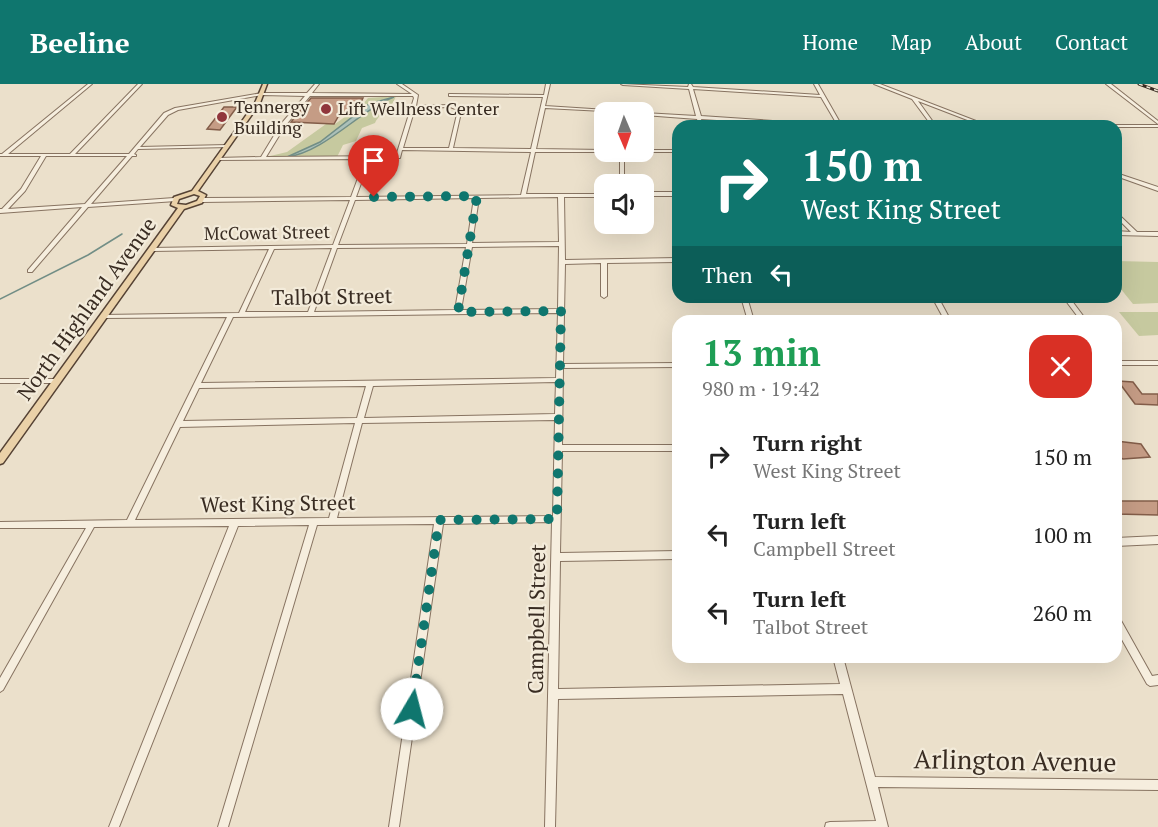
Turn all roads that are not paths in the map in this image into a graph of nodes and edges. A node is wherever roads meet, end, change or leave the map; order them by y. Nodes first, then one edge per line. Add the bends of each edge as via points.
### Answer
1 (90, 84) edge
2 (140, 84) edge
3 (266, 84) edge
4 (317, 84) edge
5 (399, 84) edge
6 (548, 84) edge
7 (623, 84) edge
8 (816, 84) edge
9 (876, 84) edge
10 (1108, 84) edge
11 (690, 86) edge
12 (262, 94) junction
13 (309, 94) junction
14 (416, 95) junction
15 (450, 95) dead end
16 (545, 96) junction
17 (823, 96) junction
18 (913, 98) junction
19 (414, 106) junction
20 (543, 107) junction
21 (594, 110) edge
22 (654, 115) edge
23 (698, 118) junction
24 (721, 120) edge
25 (837, 120) edge
26 (930, 120) edge
27 (971, 120) edge
28 (1158, 124) edge
29 (1122, 125) edge
30 (227, 146) junction
31 (138, 148) junction
32 (451, 148) junction
33 (401, 149) junction
34 (533, 150) junction
35 (594, 151) edge
36 (654, 151) edge
37 (672, 151) edge
38 (71, 154) junction
39 (134, 154) junction
40 (44, 155) junction
41 (1, 156) edge
42 (368, 158) junction
43 (218, 159) junction
44 (262, 159) junction
45 (1122, 176) edge
46 (1158, 189) edge
47 (194, 192) junction
48 (654, 194) edge
49 (672, 194) edge
50 (561, 195) junction
51 (594, 195) edge
52 (477, 196) junction
53 (523, 196) junction
54 (354, 197) junction
55 (174, 200) junction
56 (202, 200) junction
57 (87, 207) junction
58 (182, 207) junction
59 (1, 212) edge
60 (1122, 220) edge
61 (1122, 233) edge
62 (1135, 233) junction
63 (1158, 234) edge
64 (562, 244) junction
65 (469, 245) junction
66 (335, 247) junction
67 (272, 248) junction
68 (153, 249) junction
69 (672, 260) edge
70 (604, 261) junction
71 (562, 262) junction
72 (30, 272) dead end
73 (604, 296) dead end
74 (561, 311) junction
75 (458, 312) junction
76 (310, 314) junction
77 (231, 315) junction
78 (241, 315) junction
79 (104, 316) junction
80 (1122, 363) edge
81 (1158, 363) edge
82 (672, 365) edge
83 (560, 366) junction
84 (560, 380) junction
85 (0, 381) edge
86 (58, 381) junction
87 (370, 383) junction
88 (197, 386) junction
89 (559, 417) junction
90 (360, 421) junction
91 (178, 424) junction
92 (558, 448) junction
93 (672, 448) edge
94 (0, 460) edge
95 (557, 519) junction
96 (439, 520) junction
97 (314, 521) junction
98 (332, 521) junction
99 (235, 522) junction
100 (130, 523) junction
101 (92, 524) junction
102 (0, 525) edge
103 (1158, 540) edge
104 (1122, 542) edge
105 (672, 555) edge
106 (556, 557) junction
107 (1122, 629) edge
108 (840, 663) edge
109 (1154, 680) edge
110 (0, 687) edge
111 (847, 689) junction
112 (553, 694) junction
113 (871, 782) junction
114 (1158, 785) edge
115 (883, 826) edge
116 (114, 827) edge
117 (223, 827) edge
118 (394, 827) edge
119 (550, 827) edge
120 (830, 827) edge

1 - 41 street
2 - 38 street
3 - 12 main road
4 - 13 street
5 - 14 street
6 - 16 street
7 - 11 street
8 - 17 street
9 - 18 street
10 - 28 street
11 - 17 street
11 - 23 street
12 - 13 street
12 - 30 main road
12 - 31 street via 177,109 166,114
13 - 14 street
13 - 44 street
14 - 19 street
15 - 16 street
16 - 20 street
17 - 25 street
18 - 26 street
18 - 27 street
19 - 32 street via 460,109
19 - 33 street
20 - 21 street
20 - 34 street
22 - 23 street
23 - 24 street
28 - 29 street
30 - 31 street
30 - 43 main road
31 - 39 street
32 - 33 street
32 - 34 street
33 - 42 street via 398,157
34 - 35 street
34 - 53 street
36 - 37 street
38 - 39 street
38 - 40 street
39 - 57 street
40 - 41 street
40 - 59 street via 23,190
42 - 44 street
42 - 54 street
43 - 44 street
43 - 47 main road
45 - 46 street
47 - 55 main road
47 - 56 main road via 203,195
48 - 49 street
50 - 51 street
50 - 53 street
50 - 64 street, Campbell Street
52 - 53 street
52 - 54 street
52 - 65 street
54 - 56 street
54 - 66 street
55 - 57 street
55 - 58 main road via 174,205
56 - 58 main road
57 - 59 street
57 - 72 street
58 - 68 main road, North Highland Avenue
60 - 62 street
61 - 62 street
62 - 63 street
64 - 65 street, McCowat Street
64 - 71 street, Campbell Street
65 - 66 street, McCowat Street
65 - 75 street
66 - 67 street, McCowat Street
66 - 76 street
67 - 68 street, McCowat Street
67 - 78 street
68 - 79 main road, North Highland Avenue
69 - 70 street
70 - 71 street
70 - 73 street
71 - 74 street, Campbell Street
74 - 75 street, Talbot Street
74 - 83 street, Campbell Street
75 - 76 street, Talbot Street
76 - 78 street, Talbot Street
77 - 78 street, Talbot Street
77 - 79 street, Talbot Street
77 - 88 street
79 - 86 main road, North Highland Avenue
80 - 81 street
82 - 83 street
83 - 84 street, Campbell Street
84 - 87 street
84 - 89 street, Campbell Street
85 - 86 street
86 - 94 main road, North Highland Avenue
87 - 88 street
87 - 90 street
88 - 91 street
89 - 90 street
89 - 92 street, Campbell Street
90 - 91 street
90 - 98 street
91 - 100 street
92 - 93 street
92 - 95 street, Campbell Street
95 - 96 street, West King Street
95 - 106 street, Campbell Street
96 - 98 street, West King Street
96 - 118 street
97 - 98 street, West King Street
97 - 99 street, West King Street
97 - 117 street
99 - 100 street, West King Street
99 - 116 street
100 - 101 street, West King Street
101 - 102 street, West King Street
101 - 110 street
103 - 104 street
105 - 106 street
106 - 112 street, Campbell Street
107 - 109 street
108 - 111 street
111 - 112 street
111 - 113 street
112 - 119 street, Campbell Street
113 - 114 street, Arlington Avenue
113 - 115 street
115 - 120 street

